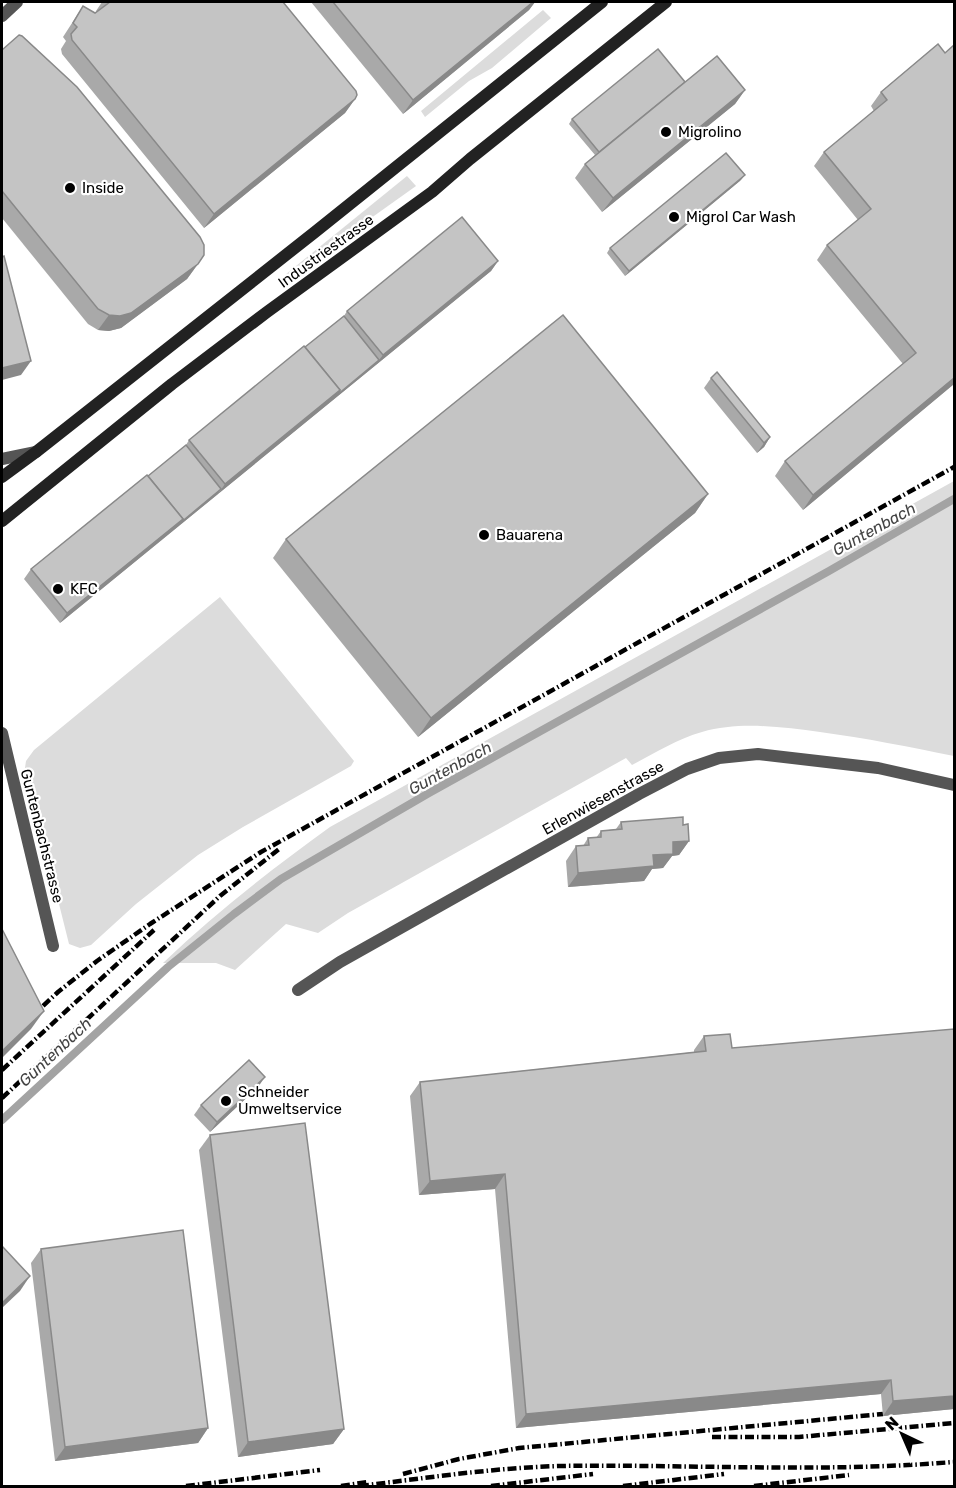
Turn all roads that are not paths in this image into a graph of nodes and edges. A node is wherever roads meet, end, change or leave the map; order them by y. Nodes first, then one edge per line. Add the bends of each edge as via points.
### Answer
1 (17, 2) edge
2 (602, 2) edge
3 (666, 2) edge
4 (2, 16) edge
5 (36, 452) junction
6 (2, 459) edge
7 (2, 477) edge
8 (2, 521) edge
9 (2, 734) edge
10 (954, 784) edge
11 (53, 946) dead end
12 (298, 990) dead end

1 - 4 street
2 - 5 main road, Industriestrasse
3 - 8 main road, Industriestrasse via 432,192 172,384
5 - 6 street
5 - 7 main road, Industriestrasse
9 - 11 street, Guntenbachstrasse
10 - 12 street, Erlenwiesenstrasse via 878,768 758,754 719,758 687,769 639,794 340,962

